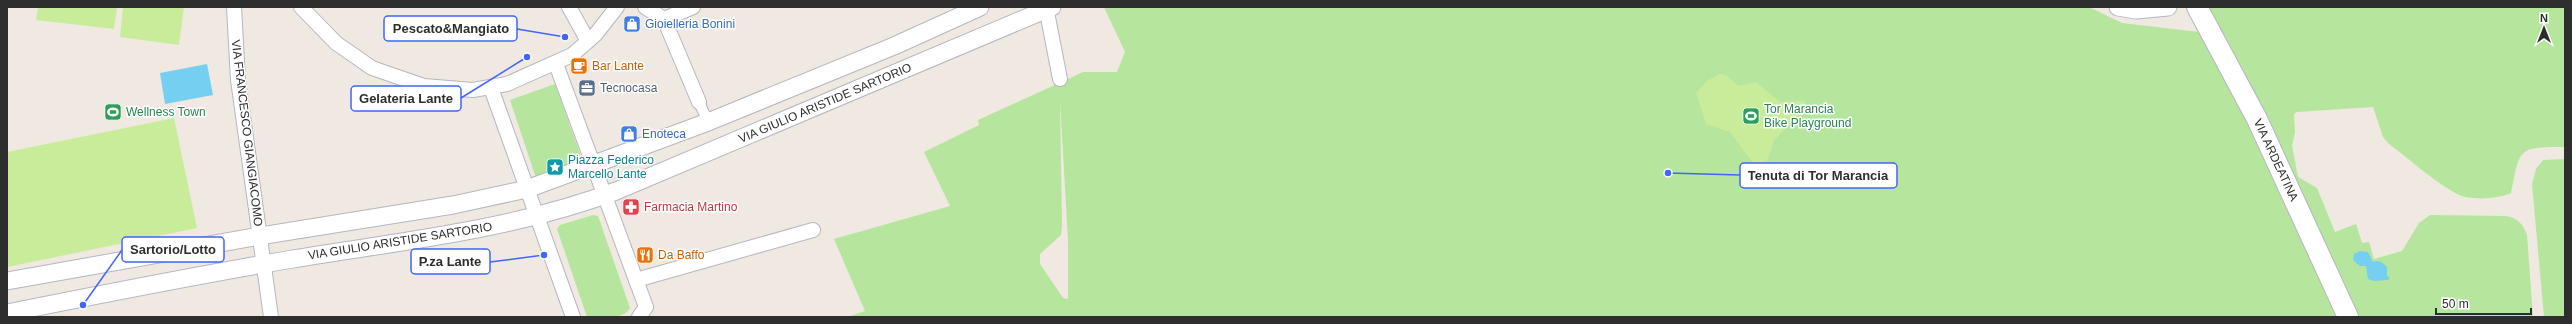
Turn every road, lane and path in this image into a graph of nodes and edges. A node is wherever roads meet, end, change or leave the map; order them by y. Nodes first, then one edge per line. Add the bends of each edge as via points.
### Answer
1 (234, 7) edge
2 (301, 7) edge
3 (569, 7) edge
4 (617, 7) edge
5 (645, 7) edge
6 (692, 7) edge
7 (980, 7) edge
8 (2118, 7) edge
9 (2168, 7) edge
10 (2197, 7) edge
11 (1048, 8) edge
12 (664, 19) junction
13 (588, 41) junction
14 (556, 64) junction
15 (1060, 79) dead end
16 (491, 88) junction
17 (699, 102) joint
18 (708, 122) junction
19 (593, 166) junction
20 (527, 189) junction
21 (604, 196) junction
22 (537, 218) junction
23 (813, 230) dead end
24 (260, 236) junction
25 (264, 264) junction
26 (636, 280) junction
27 (7, 281) edge
28 (7, 313) edge
29 (271, 317) edge
30 (573, 317) edge
31 (639, 317) edge
32 (2348, 317) edge

1 - 24 street, VIA FRANCESCO GIANGIACOMO via 238,80
2 - 16 street via 336,43 380,72 433,87 473,90
3 - 13 street
4 - 13 street
5 - 12 street
6 - 12 street
7 - 18 street via 894,46
8 - 9 street via 2136,10
10 - 32 main road, VIA ARDEATINA via 2257,119
11 - 15 street
11 - 21 street, VIA GIULIO ARISTIDE SARTORIO
12 - 17 street
13 - 14 street
14 - 16 street
14 - 19 street
16 - 20 street
17 - 18 street
18 - 19 street
19 - 20 street
19 - 21 street
20 - 22 street
20 - 24 street via 446,206
21 - 22 street
21 - 26 street
22 - 25 street, VIA GIULIO ARISTIDE SARTORIO
22 - 30 street
23 - 26 street
24 - 25 street
24 - 27 street
25 - 28 street, VIA GIULIO ARISTIDE SARTORIO
25 - 29 street
26 - 31 street via 646,307

